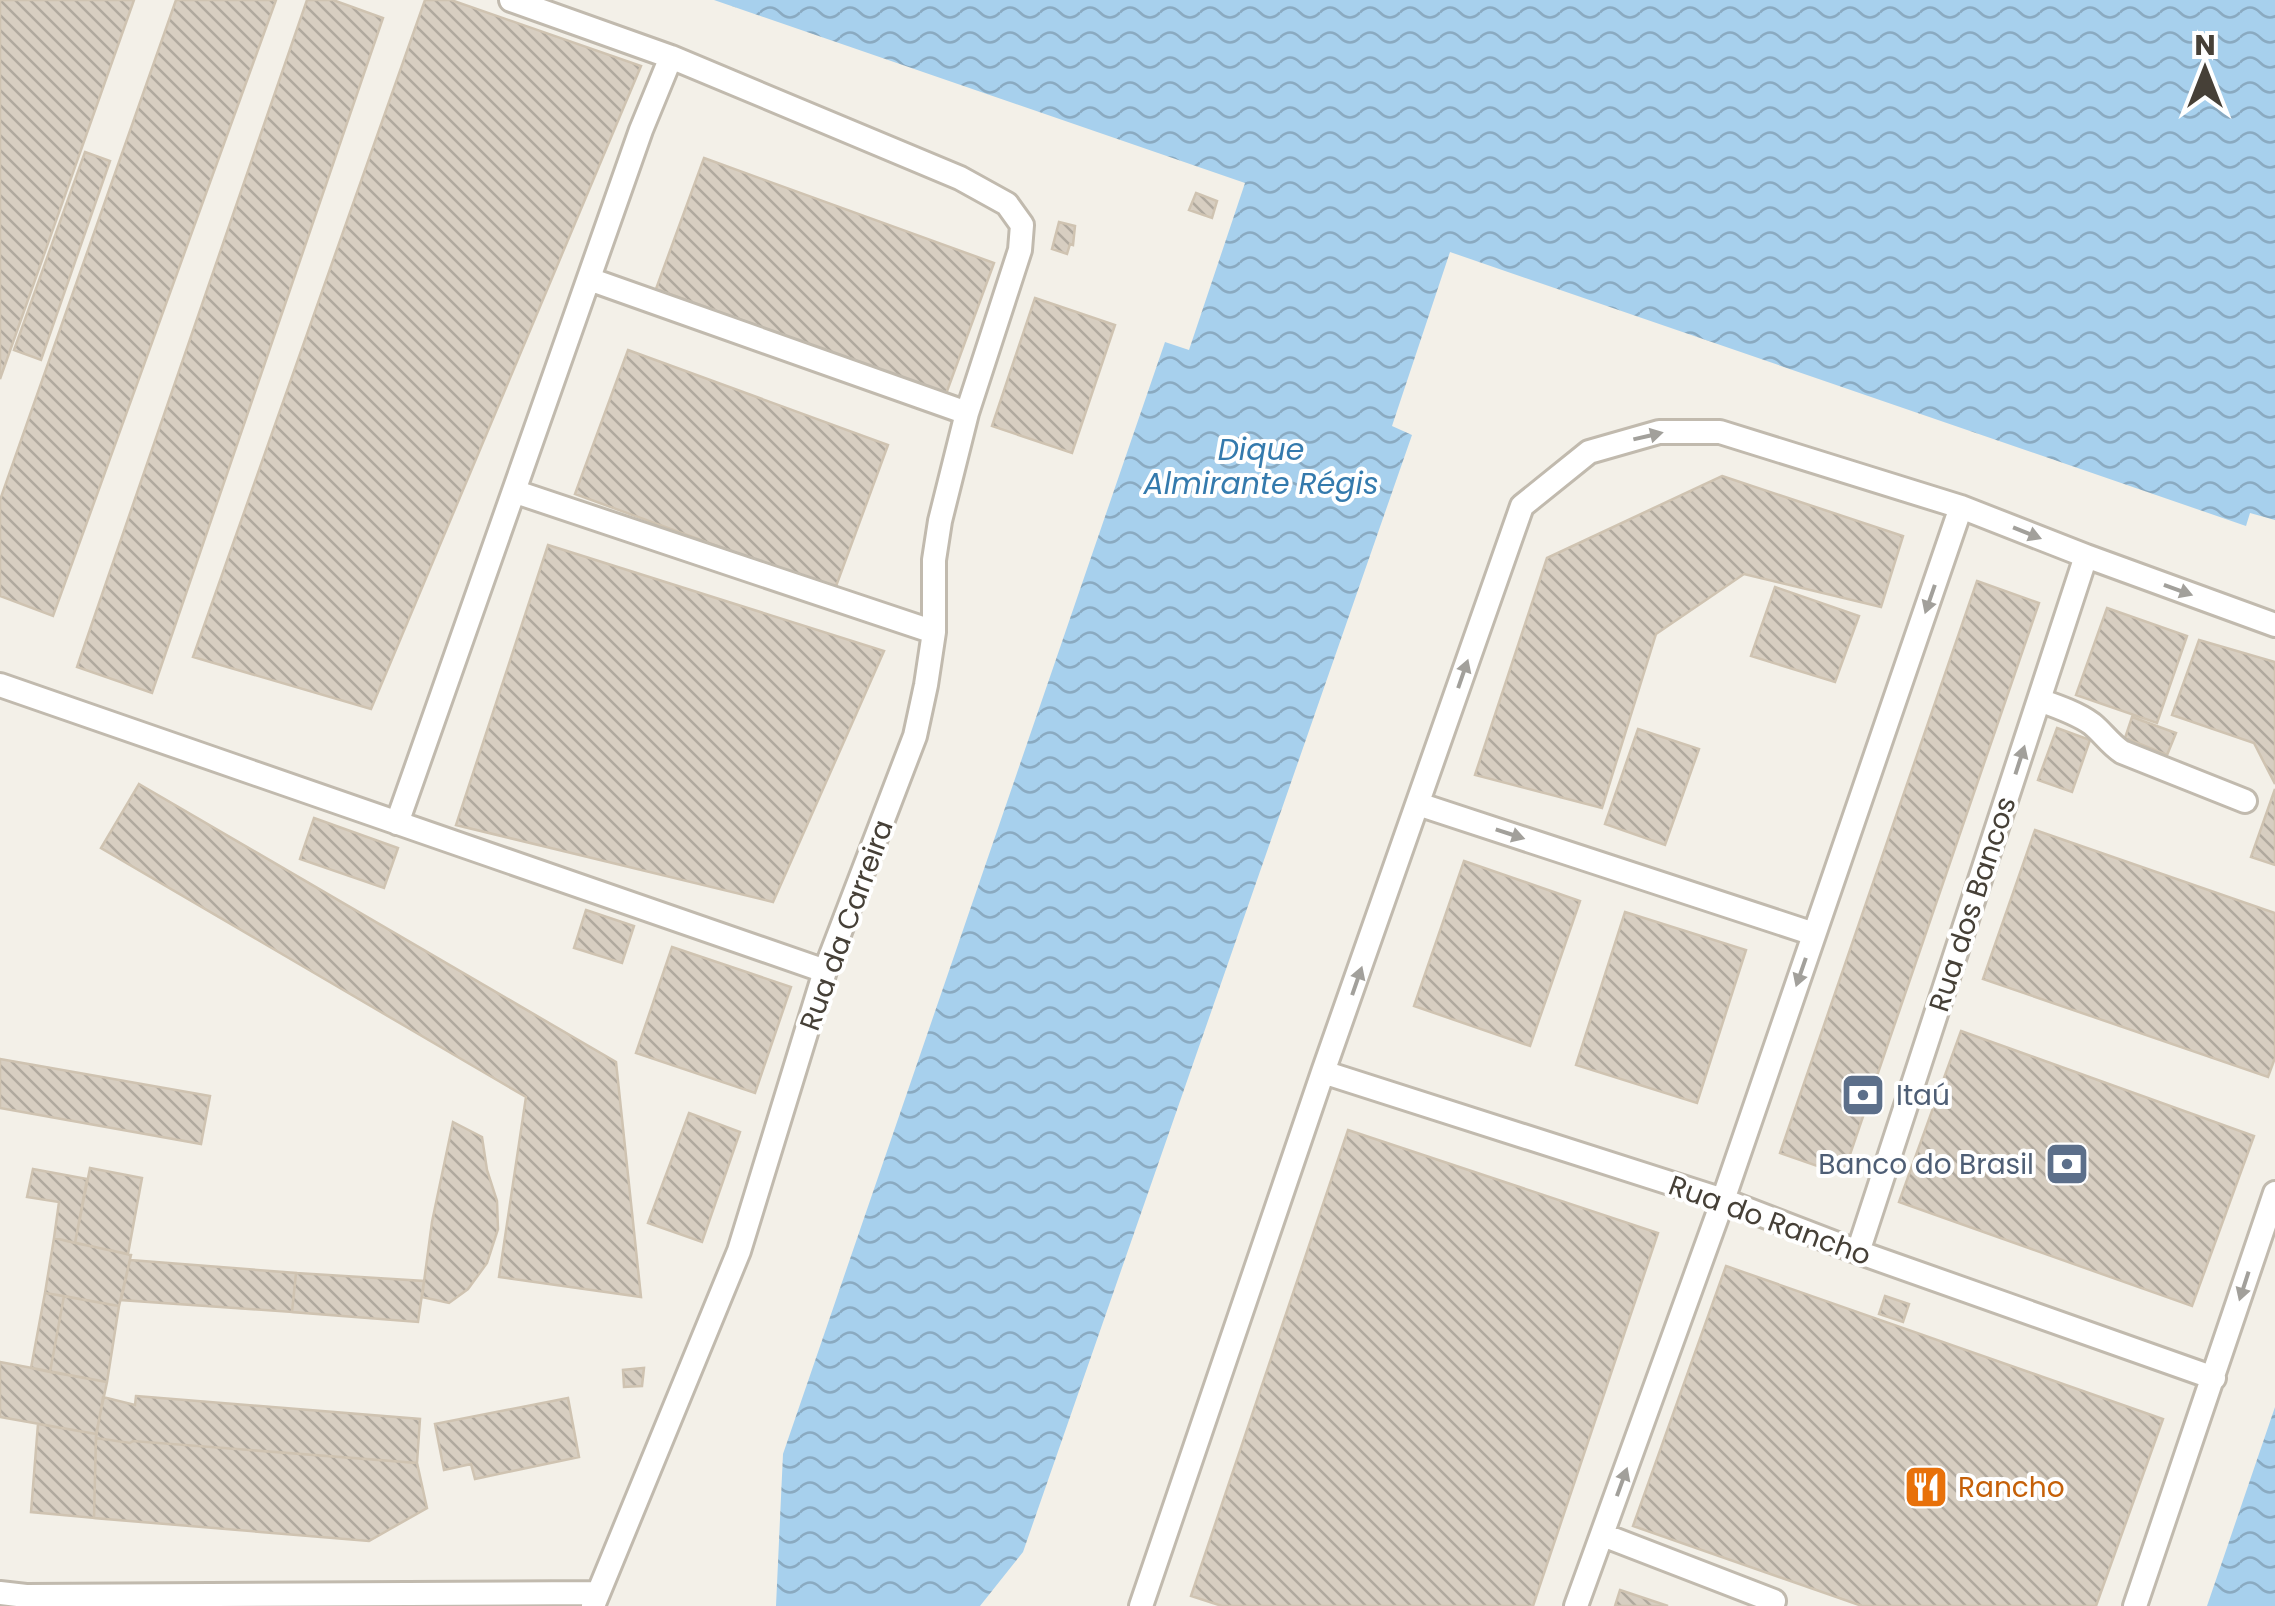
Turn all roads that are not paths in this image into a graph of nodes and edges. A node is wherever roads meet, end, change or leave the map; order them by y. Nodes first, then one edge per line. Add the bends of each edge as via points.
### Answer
1 (511, 0) edge
2 (670, 57) junction
3 (589, 279) junction
4 (967, 413) junction
5 (516, 492) junction
6 (1962, 507) junction
7 (2086, 556) junction
8 (2275, 624) edge
9 (934, 632) junction
10 (0, 685) edge
11 (2039, 700) junction
12 (2245, 801) dead end
13 (1418, 804) junction
14 (398, 823) junction
15 (1814, 934) junction
16 (825, 971) junction
17 (1323, 1072) junction
18 (2275, 1194) edge
19 (1723, 1200) junction
20 (1858, 1252) junction
21 (2214, 1378) junction
22 (1604, 1535) junction
23 (0, 1593) edge
24 (595, 1599) edge
25 (1774, 1601) dead end
26 (1141, 1606) edge
27 (1576, 1606) edge
28 (2135, 1606) edge

1 - 2 lane
2 - 3 lane
2 - 4 lane, Rua da Carreira via 960,178 1007,204 1022,225 1020,250
3 - 4 lane
3 - 5 lane
4 - 9 lane, Rua da Carreira via 940,520
5 - 9 lane
5 - 14 lane
6 -> 7 lane
13 -> 6 lane via 1522,506 1589,452 1659,432 1720,432
6 -> 15 lane
7 -> 8 lane
7 - 11 lane, Rua dos Bancos
9 - 16 lane, Rua da Carreira via 915,736
10 - 14 lane
11 - 12 lane via 2092,724 2122,752
20 -> 11 lane, Rua dos Bancos
13 -> 15 lane
17 -> 13 lane
14 - 16 lane
15 -> 19 lane
16 - 24 lane, Rua da Carreira via 739,1251
17 - 19 lane, Rua do Rancho
17 - 26 lane
18 -> 21 lane
19 - 20 lane, Rua do Rancho
22 -> 19 lane
20 - 21 lane, Rua do Rancho
21 - 28 lane
22 - 25 lane
22 - 27 lane
23 - 24 lane

